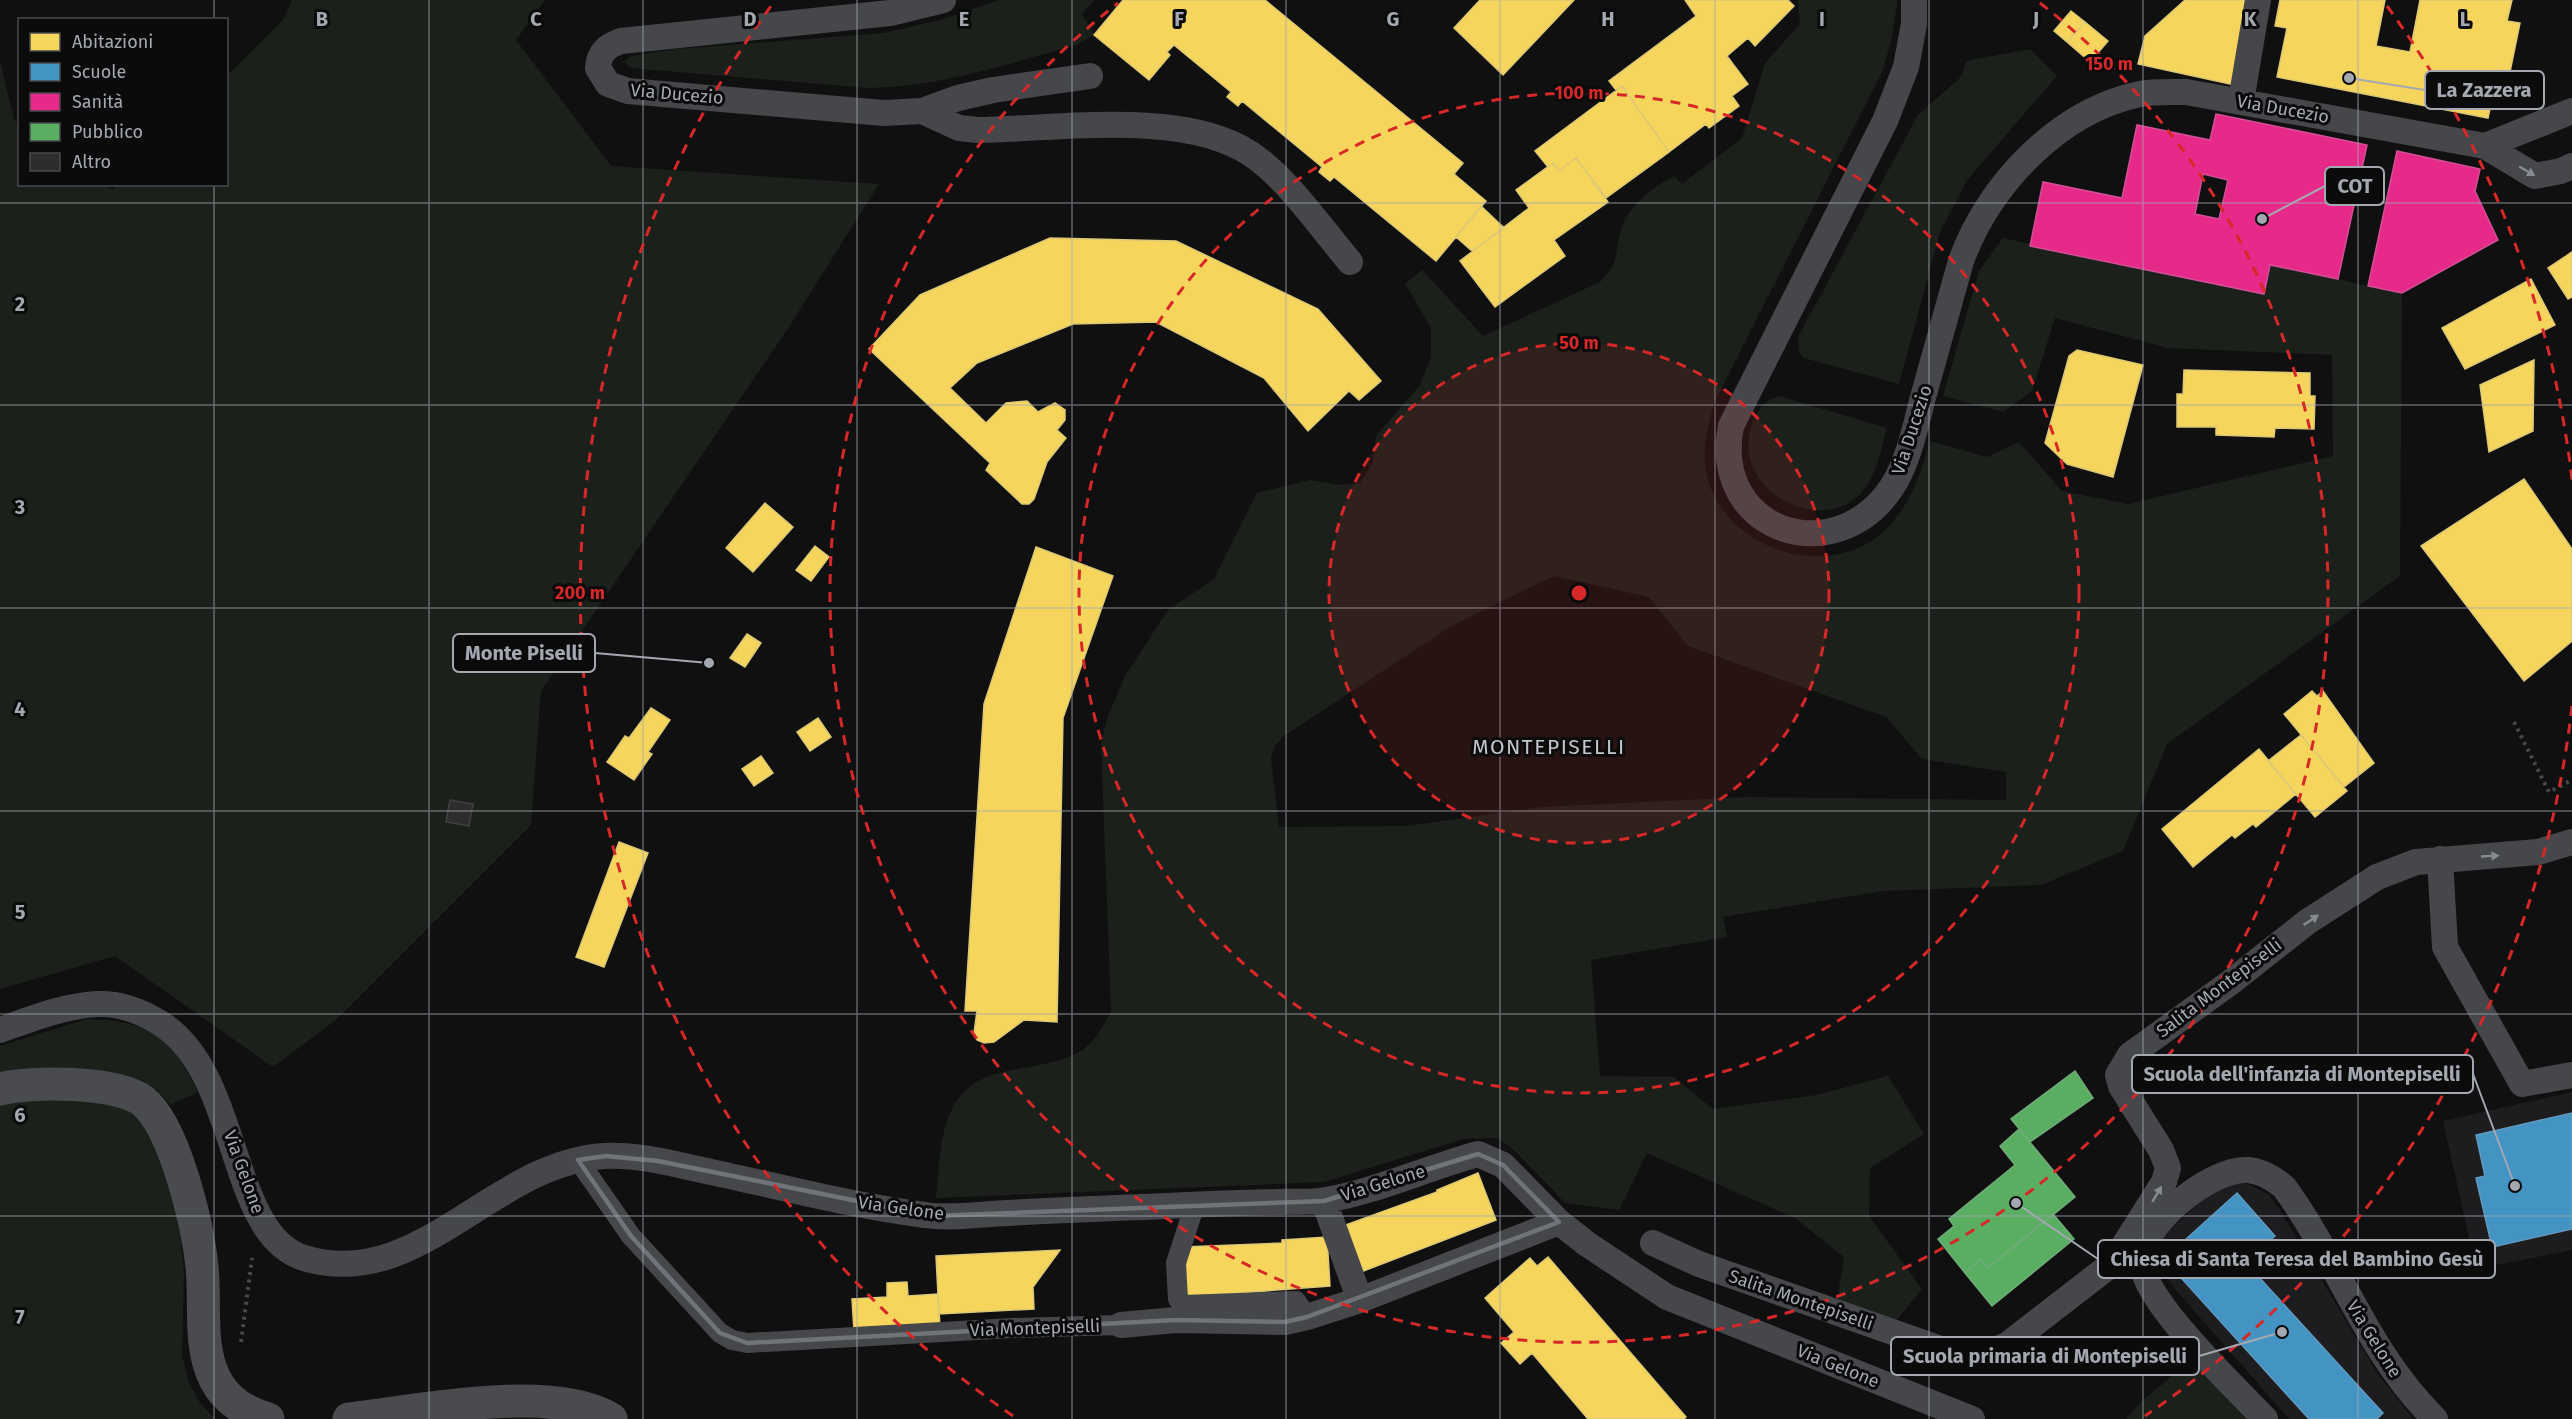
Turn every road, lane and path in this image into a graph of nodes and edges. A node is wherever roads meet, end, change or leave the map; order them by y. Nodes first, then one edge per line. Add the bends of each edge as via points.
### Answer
1 (943, 0) edge
2 (1914, 0) edge
3 (2258, 0) edge
4 (1090, 76) dead end
5 (2241, 101) junction
6 (922, 111) junction
7 (2572, 111) edge
8 (2485, 146) junction
9 (2572, 166) edge
10 (1350, 262) dead end
11 (2514, 722) dead end
12 (2572, 780) edge
13 (2572, 842) edge
14 (2440, 859) junction
15 (0, 1030) edge
16 (2572, 1075) edge
17 (0, 1089) edge
18 (578, 1160) junction
19 (1324, 1201) junction
20 (1195, 1204) junction
21 (1559, 1222) junction
22 (1653, 1243) dead end
23 (2137, 1245) junction
24 (1360, 1300) junction
25 (1307, 1317) junction
26 (1121, 1325) joint
27 (268, 1419) edge
28 (349, 1419) edge
29 (611, 1419) edge
30 (1971, 1419) edge
31 (2265, 1419) edge
32 (2435, 1419) edge

1 - 6 street, Via Ducezio via 878,15 621,41 610,45 598,60 600,76 608,84 628,91 884,113
2 - 5 street, Via Ducezio via 1911,46 1885,121 1731,426 1728,457 1735,484 1760,516 1787,530 1819,534 1855,524 1874,509 1893,485 1912,439 1971,236 1996,196 2049,139 2088,113 2141,93 2186,92
3 - 5 street
4 - 6 street, Via Ducezio via 993,90
5 - 8 street, Via Ducezio
6 - 10 street via 959,128 978,130 1143,125 1212,135 1231,142 1269,169
7 - 8 street
8 -> 9 street via 2535,176
11 - 12 path via 2549,792
14 -> 13 street, Salita Montepiselli via 2538,852
14 - 16 street via 2445,947 2522,1084
23 -> 14 street, Salita Montepiselli via 2134,1227 2164,1182 2168,1168 2121,1086 2118,1075 2122,1064 2307,922 2354,891 2396,868
15 - 18 street, Via Gelone via 51,1013 101,1004 146,1014 166,1027 197,1059 208,1078 254,1208 265,1227 299,1257 348,1264 406,1250 432,1238 513,1184
17 - 27 main road via 86,1085 116,1089 144,1102 164,1133 180,1170 196,1224 205,1346 215,1380 236,1405
18 - 20 street, Via Gelone via 606,1156 658,1161 932,1216
18 - 26 street, Via Montepiselli via 631,1236 720,1333 732,1340 747,1343
19 - 20 street, Via Gelone
19 - 21 street, Via Gelone via 1478,1154 1503,1165
19 - 24 street
20 - 25 street via 1176,1263 1178,1299 1183,1305 1296,1301
21 - 24 street, Via Montepiselli
21 - 30 street, Via Gelone via 1667,1297
22 - 23 street, Salita Montepiselli via 1699,1264 1938,1348 1978,1354 2007,1345
23 - 31 street via 2148,1283 2158,1299
23 - 32 street, Via Gelone via 2190,1194 2220,1175 2246,1169 2272,1177 2294,1201 2389,1365
24 - 25 street, Via Montepiselli
25 - 26 street, Via Montepiselli via 1285,1322 1176,1320
28 - 29 main road via 525,1401 589,1408

